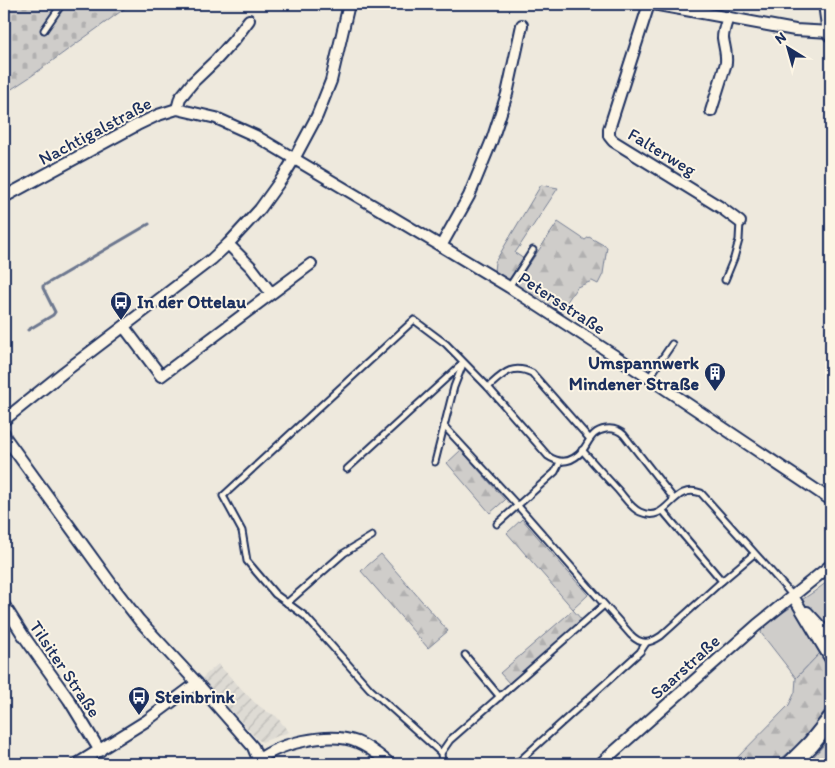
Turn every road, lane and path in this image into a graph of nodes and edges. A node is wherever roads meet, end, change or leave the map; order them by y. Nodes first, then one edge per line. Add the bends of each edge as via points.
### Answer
1 (62, 4) edge
2 (349, 4) edge
3 (651, 4) edge
4 (827, 4) edge
5 (728, 17) junction
6 (249, 20) dead end
7 (522, 25) dead end
8 (44, 30) dead end
9 (831, 32) edge
10 (176, 109) junction
11 (711, 111) dead end
12 (294, 160) junction
13 (4, 197) edge
14 (740, 222) joint
15 (228, 244) junction
16 (441, 246) junction
17 (533, 250) dead end
18 (310, 264) dead end
19 (725, 280) dead end
20 (508, 287) junction
21 (271, 294) junction
22 (124, 327) junction
23 (672, 344) dead end
24 (463, 363) junction
25 (649, 378) junction
26 (488, 387) junction
27 (4, 420) edge
28 (444, 426) junction
29 (4, 433) edge
30 (589, 438) junction
31 (582, 450) junction
32 (435, 462) dead end
33 (560, 462) junction
34 (347, 469) dead end
35 (674, 499) junction
36 (831, 500) edge
37 (518, 506) junction
38 (663, 511) junction
39 (498, 524) dead end
40 (372, 536) dead end
41 (754, 554) junction
42 (831, 565) edge
43 (722, 581) junction
44 (793, 596) junction
45 (287, 603) junction
46 (4, 605) edge
47 (604, 605) junction
48 (831, 638) edge
49 (646, 642) junction
50 (465, 656) dead end
51 (831, 660) edge
52 (197, 683) junction
53 (500, 697) junction
54 (831, 719) edge
55 (100, 751) junction
56 (441, 753) junction
57 (258, 763) edge
58 (78, 764) edge
59 (390, 764) edge
60 (442, 764) edge
61 (516, 764) edge
62 (600, 764) edge
63 (791, 764) edge

1 - 8 lane
2 - 12 street via 331,81
3 - 5 street
3 - 14 street, Falterweg via 609,136
4 - 9 main road
5 - 9 street via 795,30
5 - 11 street via 723,38 726,63
6 - 10 street, Nachtigalstraße via 193,82
7 - 16 street via 507,94 492,140 469,196
10 - 12 street, Nachtigalstraße via 216,118 256,136
10 - 13 street, Nachtigalstraße via 137,124
12 - 15 street via 260,210
12 - 16 street, Petersstraße
14 - 19 lane via 739,240
15 - 21 street
15 - 22 street
16 - 20 street, Petersstraße
17 - 20 lane
18 - 21 street
20 - 25 street, Petersstraße
21 - 22 street via 161,376
22 - 27 street
23 - 25 lane
24 - 26 lane
24 - 28 lane
24 - 34 lane
24 - 45 lane via 446,344 414,320 223,496 242,531 247,561
25 - 36 street, Petersstraße
26 - 30 lane via 510,370 518,368 532,373
26 - 33 lane via 548,456
28 - 32 lane
28 - 37 lane
29 - 52 street via 121,597
30 - 31 lane
30 - 35 lane via 602,430 621,432
31 - 33 lane via 569,461
31 - 38 lane via 635,509 646,514
33 - 37 lane via 555,472
35 - 38 lane
35 - 41 lane via 687,491 701,493
37 - 39 lane
37 - 47 lane
38 - 43 lane
40 - 45 lane via 344,553
41 - 43 lane
41 - 44 lane
42 - 44 street, Saarstraße
43 - 49 lane via 661,636
44 - 48 street
44 - 51 street
44 - 62 street, Saarstraße
45 - 56 lane via 305,616 370,689
46 - 55 street, Tilsiter Straße
47 - 49 lane via 635,639
47 - 53 lane
49 - 61 lane via 640,652
50 - 53 lane
52 - 55 street
52 - 57 street via 253,747
53 - 56 lane via 450,740
54 - 63 main road
55 - 58 street
56 - 60 lane
57 - 59 street via 280,748 302,740 336,738 356,742

